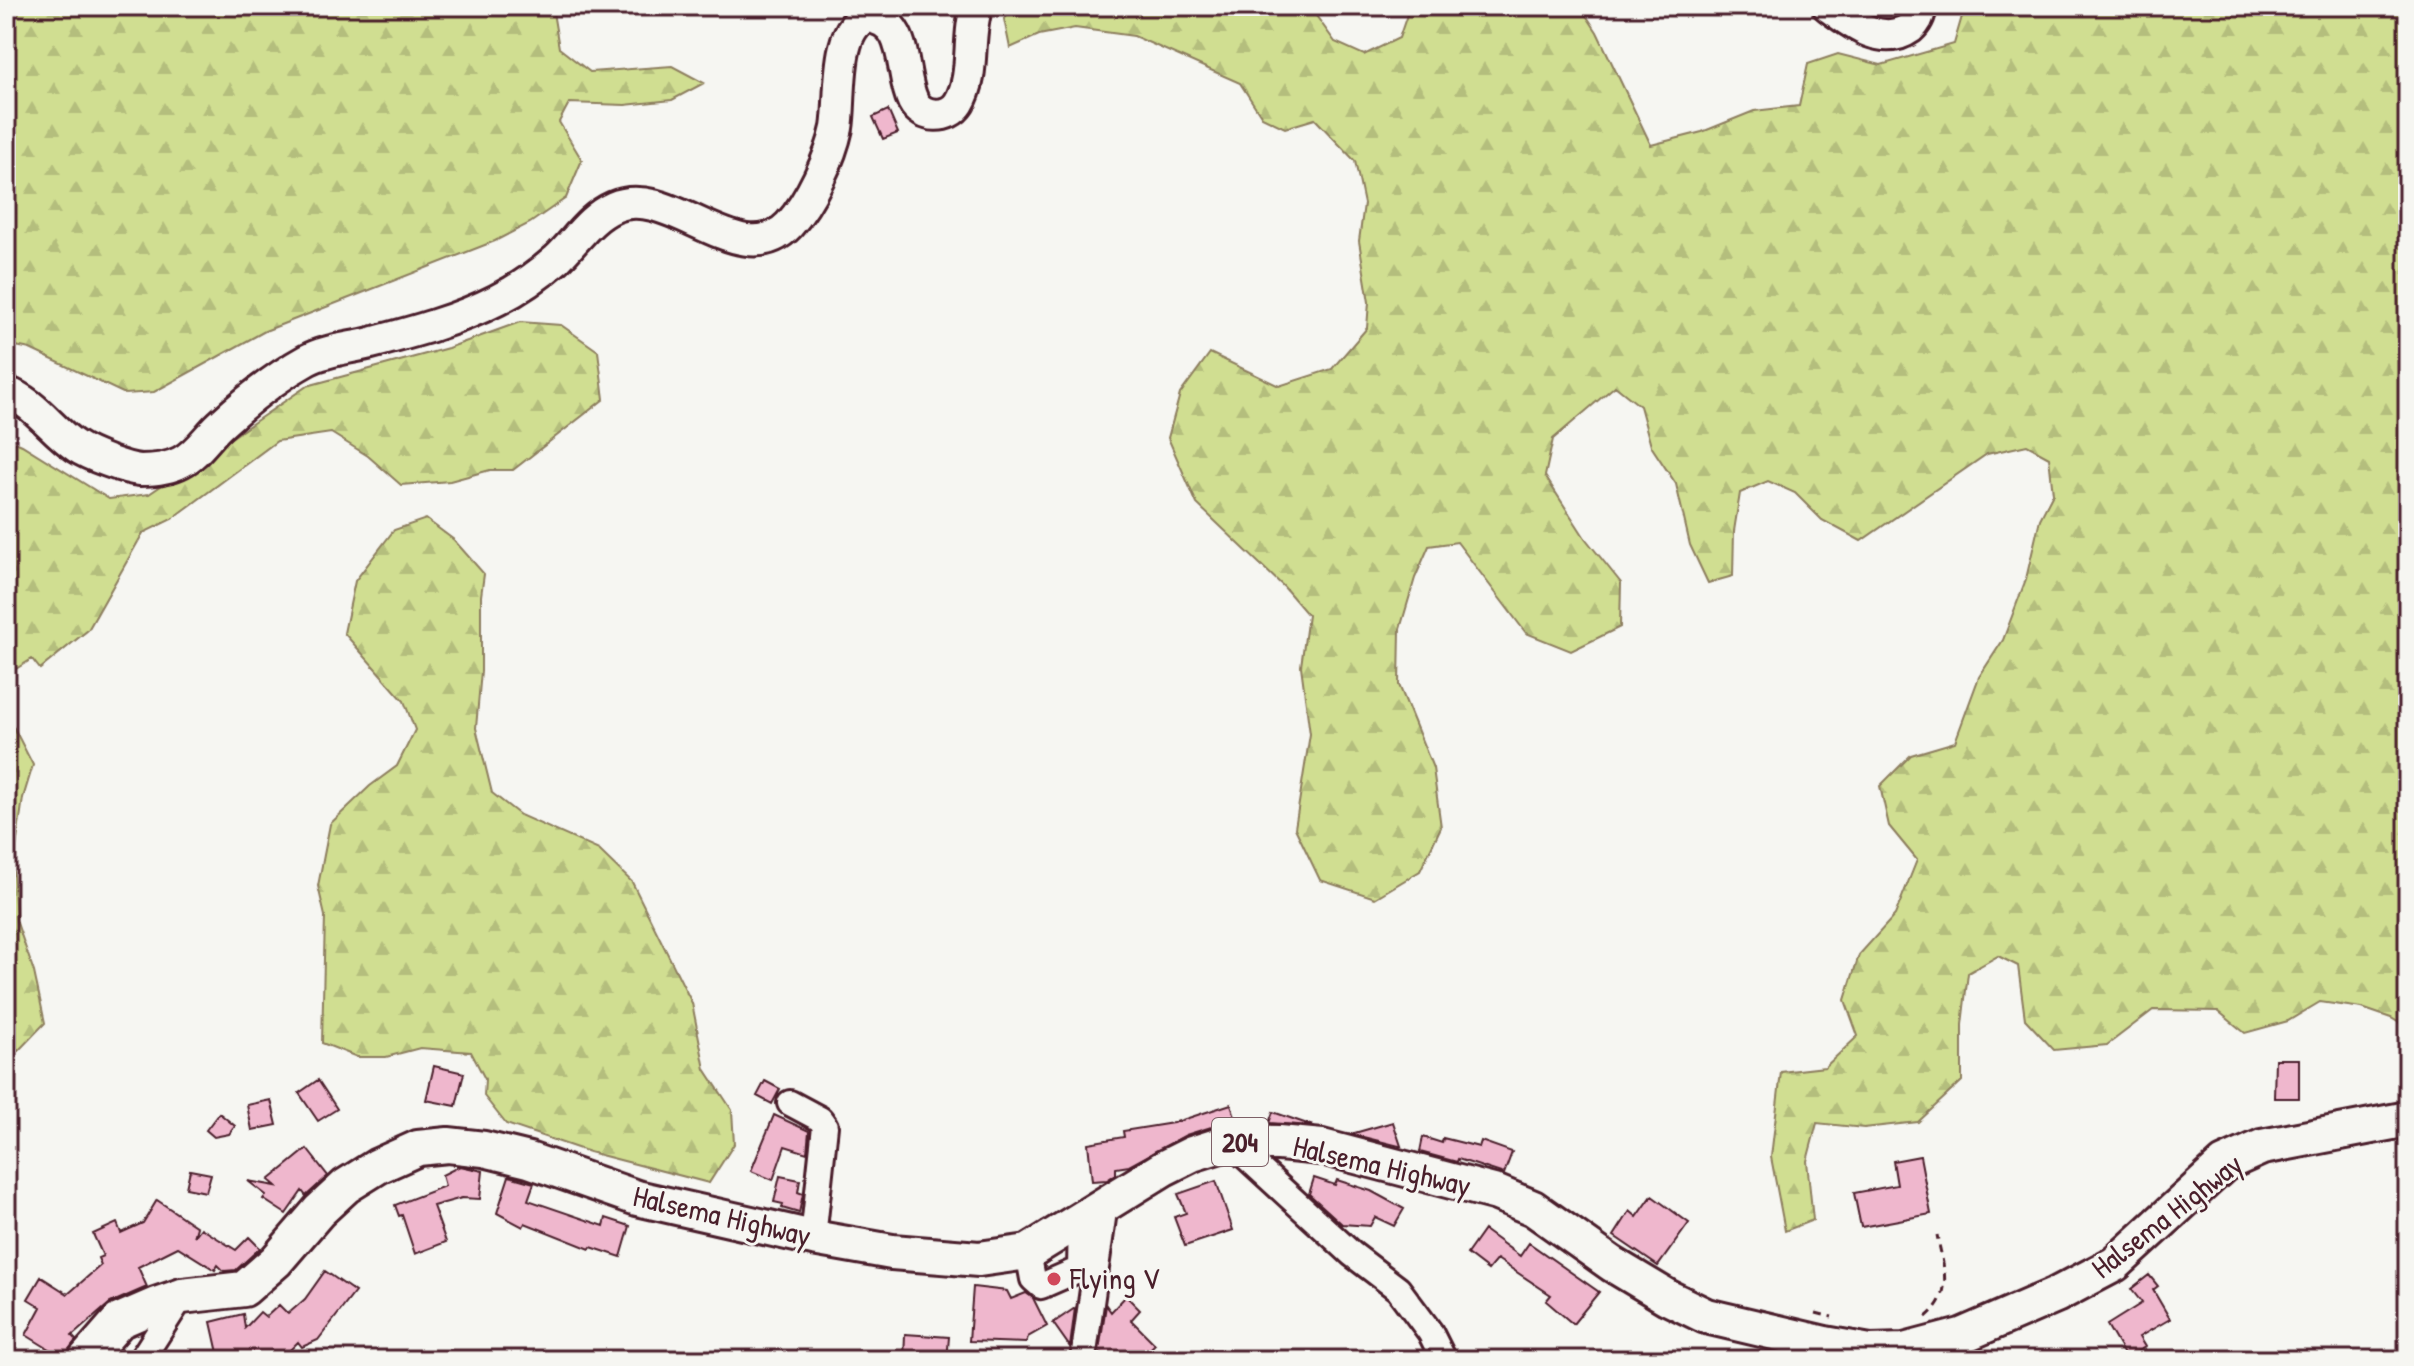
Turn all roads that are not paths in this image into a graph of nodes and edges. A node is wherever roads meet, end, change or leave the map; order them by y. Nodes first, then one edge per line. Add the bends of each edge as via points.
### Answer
1 (977, 6) edge
2 (1828, 6) edge
3 (1921, 6) edge
4 (6, 392) edge
5 (790, 1103) dead end
6 (2408, 1119) edge
7 (1230, 1142) junction
8 (1093, 1211) junction
9 (813, 1238) junction
10 (182, 1296) junction
11 (85, 1360) edge
12 (141, 1360) edge
13 (1083, 1360) edge
14 (1444, 1360) edge

1 - 4 main road via 966,89 956,108 944,114 922,112 913,102 900,45 885,21 867,17 854,25 843,59 837,126 827,161 791,223 768,238 727,235 675,210 640,203 615,206 592,220 555,260 497,300 415,332 309,358 253,398 183,461 166,469 137,470 78,447
2 - 3 main road via 1848,22 1890,36 1912,27
5 - 9 street via 825,1126
6 - 7 highway, Halsema Highway / 204 via 2262,1147 2224,1164 2115,1264 2056,1295 1961,1336 1904,1351 1870,1352 1706,1316 1612,1264 1533,1208 1497,1193 1322,1147
7 - 8 highway, Halsema Highway / 204 via 1178,1161
7 - 14 street via 1398,1289
8 - 9 highway, Halsema Highway / 204 via 1028,1252 979,1259
8 - 13 street
9 - 10 highway, Halsema Highway / 204 via 637,1198 529,1160 448,1145 418,1148 346,1186 244,1289
10 - 11 highway, Halsema Highway / 204 via 119,1321
10 - 12 street

